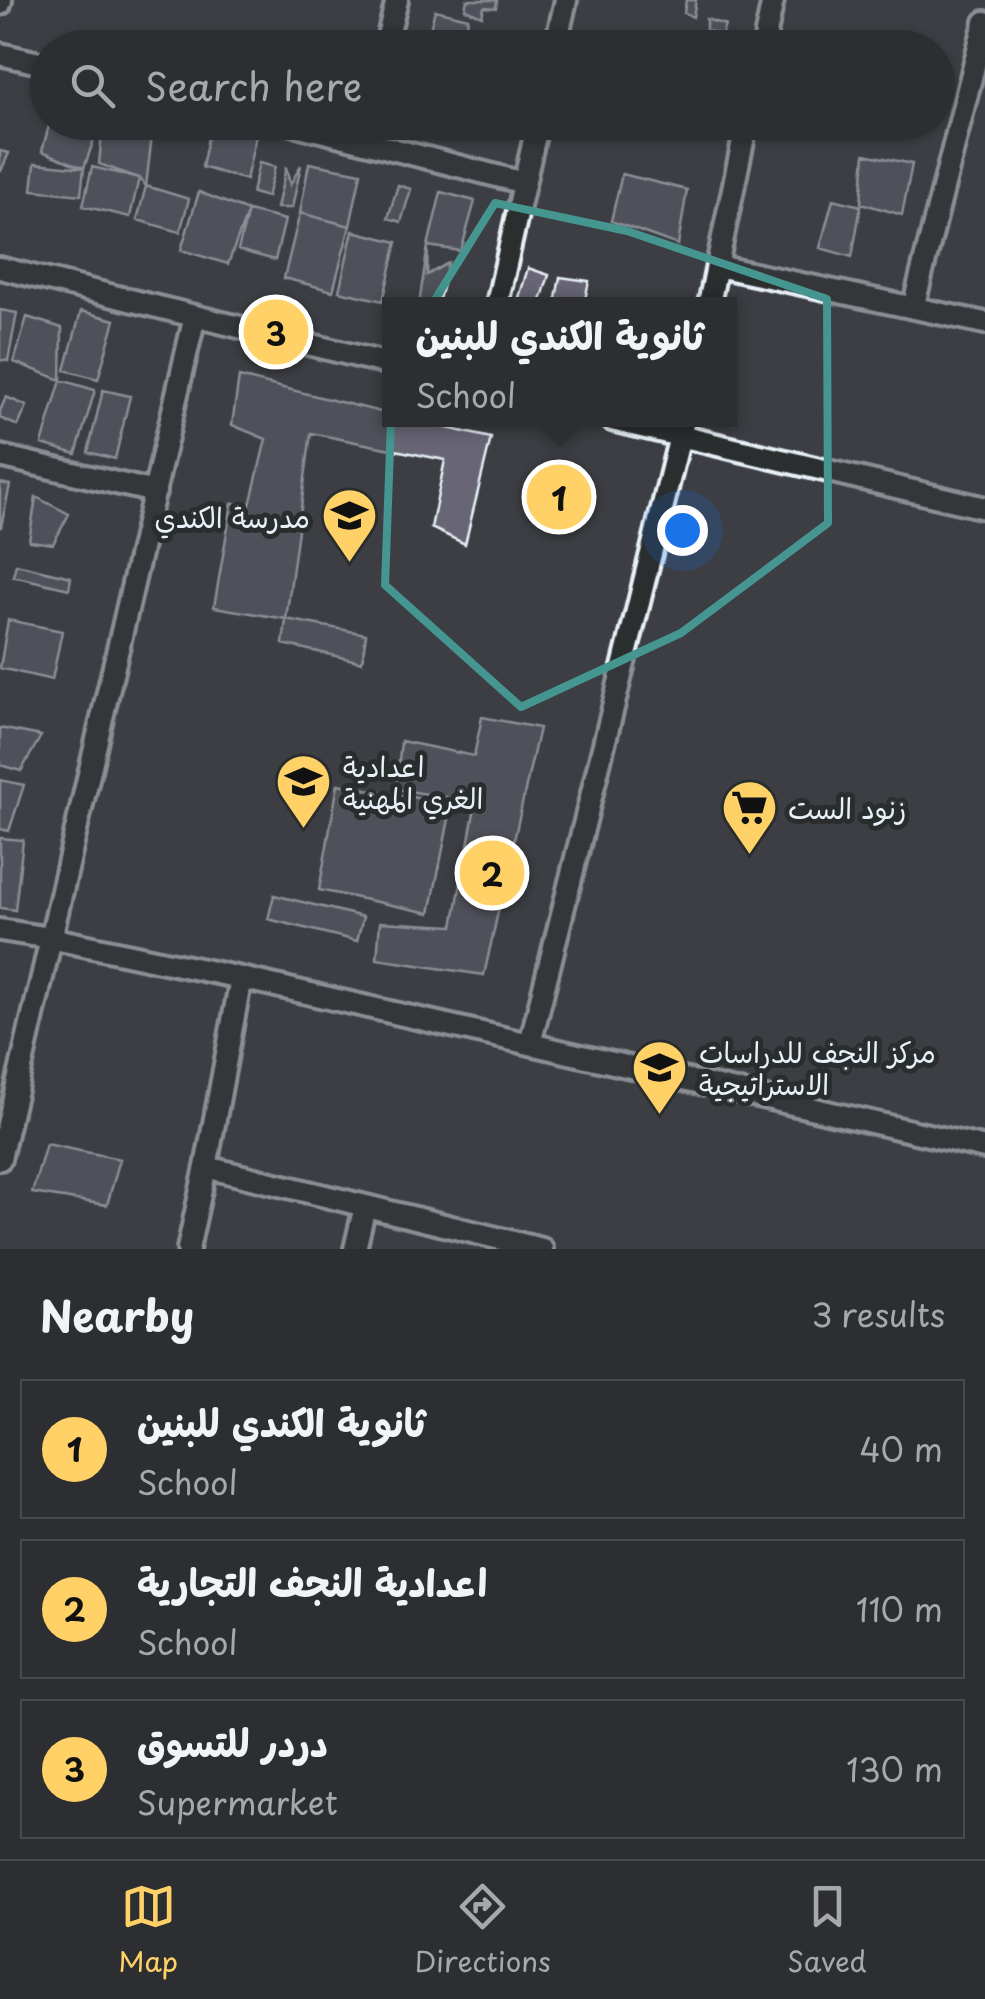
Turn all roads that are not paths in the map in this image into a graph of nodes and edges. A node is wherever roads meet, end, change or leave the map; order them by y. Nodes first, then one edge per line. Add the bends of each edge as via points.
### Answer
1 (397, 0) edge
2 (566, 0) edge
3 (773, 0) edge
4 (985, 22) edge
5 (390, 30) edge
6 (559, 30) edge
7 (767, 30) edge
8 (0, 54) edge
9 (30, 61) edge
10 (388, 140) edge
11 (534, 140) edge
12 (743, 140) edge
13 (524, 183) junction
14 (717, 266) junction
15 (0, 268) edge
16 (499, 297) edge
17 (710, 297) edge
18 (913, 308) junction
19 (195, 316) junction
20 (985, 323) edge
21 (382, 362) edge
22 (682, 428) edge
23 (0, 456) edge
24 (155, 492) junction
25 (985, 508) edge
26 (0, 930) edge
27 (50, 938) junction
28 (242, 978) junction
29 (530, 1044) junction
30 (6, 1109) edge
31 (985, 1148) edge
32 (0, 1158) edge
33 (206, 1167) junction
34 (365, 1206) junction
35 (188, 1249) edge
36 (355, 1249) edge
37 (542, 1249) edge

1 - 5 street
2 - 6 street
3 - 7 street
4 - 18 street
8 - 9 street
10 - 13 street
11 - 13 street
12 - 14 street
13 - 16 street
14 - 17 street
14 - 18 street
15 - 19 street
18 - 20 street
19 - 21 street
19 - 24 street
22 - 25 street
22 - 29 street
23 - 24 street
24 - 27 street
26 - 27 street
27 - 28 street
27 - 30 street
28 - 29 street
28 - 33 street
29 - 31 street
30 - 32 street
33 - 34 street
33 - 35 street
34 - 36 street
34 - 37 street

